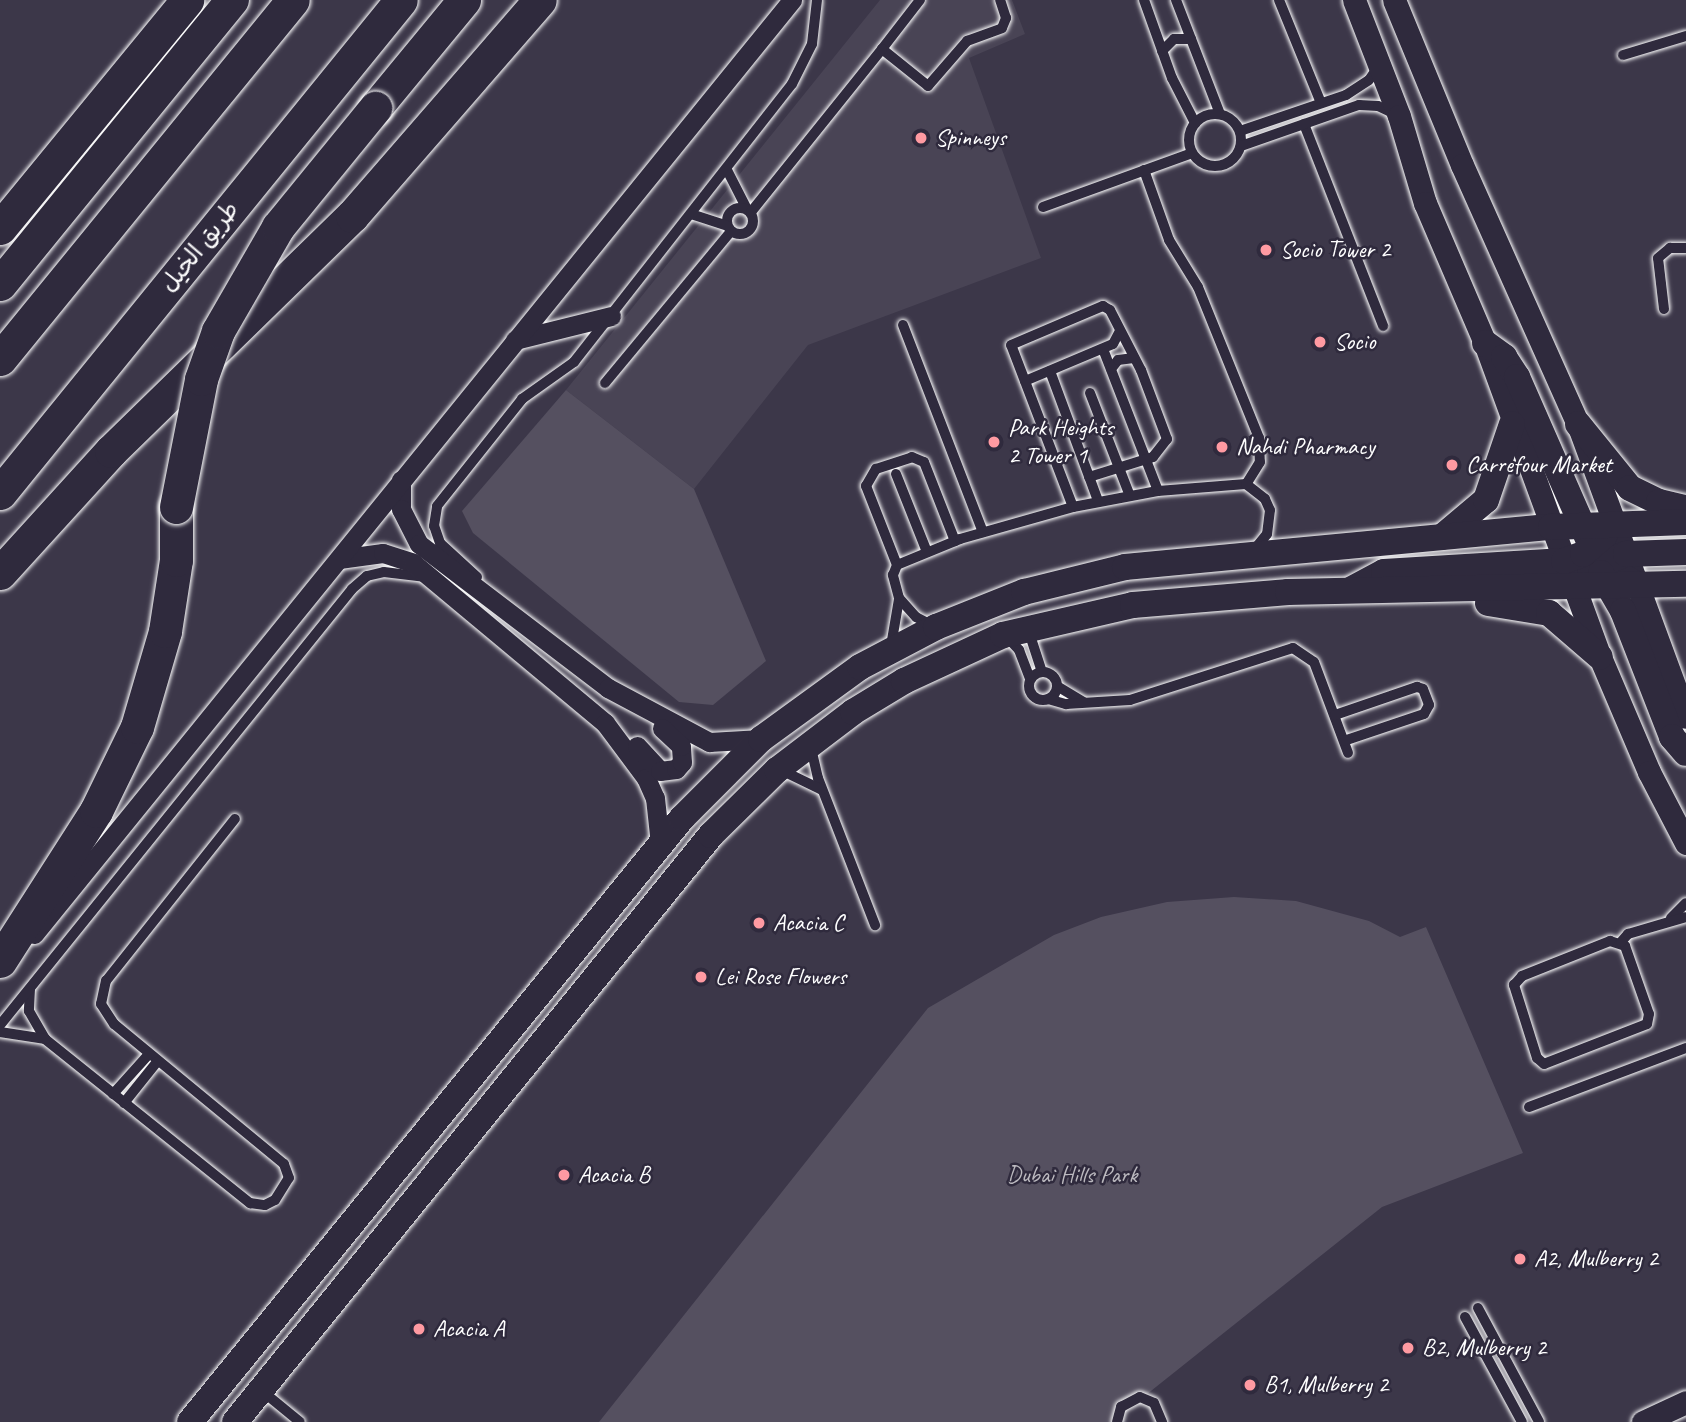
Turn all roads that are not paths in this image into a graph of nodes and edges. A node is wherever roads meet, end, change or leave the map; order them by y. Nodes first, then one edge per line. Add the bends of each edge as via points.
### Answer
1 (187, 0) edge
2 (232, 0) edge
3 (293, 0) edge
4 (401, 0) edge
5 (464, 0) edge
6 (540, 0) edge
7 (792, 0) edge
8 (817, 0) edge
9 (920, 0) edge
10 (1000, 0) edge
11 (1144, 0) edge
12 (1176, 0) edge
13 (1279, 0) edge
14 (1354, 0) edge
15 (1394, 0) edge
16 (1686, 36) edge
17 (1191, 39) junction
18 (882, 49) junction
19 (1162, 51) junction
20 (1623, 55) dead end
21 (1380, 63) junction
22 (1321, 103) junction
23 (1220, 114) junction
24 (1399, 116) junction
25 (1195, 123) junction
26 (1304, 124) junction
27 (1240, 131) junction
28 (1241, 146) junction
29 (1192, 153) junction
30 (727, 170) junction
31 (1143, 170) junction
32 (1043, 207) dead end
33 (749, 211) junction
34 (691, 214) junction
35 (0, 228) edge
36 (729, 229) junction
37 (1686, 248) edge
38 (0, 284) edge
39 (1664, 309) dead end
40 (611, 316) junction
41 (902, 325) dead end
42 (1382, 326) dead end
43 (1120, 331) junction
44 (515, 340) junction
45 (1485, 343) junction
46 (1103, 349) junction
47 (1134, 358) junction
48 (0, 359) edge
49 (1111, 369) junction
50 (1050, 371) junction
51 (1025, 381) junction
52 (605, 383) dead end
53 (1090, 393) dead end
54 (1512, 424) junction
55 (1578, 424) junction
56 (1147, 459) junction
57 (1119, 468) junction
58 (897, 474) dead end
59 (1089, 477) junction
60 (401, 480) junction
61 (1246, 484) junction
62 (1158, 491) junction
63 (0, 494) edge
64 (1130, 496) junction
65 (1098, 501) junction
66 (176, 507) junction
67 (1073, 507) junction
68 (1686, 508) edge
69 (1686, 522) edge
70 (1614, 523) junction
71 (1551, 527) junction
72 (983, 532) junction
73 (1441, 537) junction
74 (955, 541) junction
75 (928, 552) junction
76 (1686, 552) edge
77 (1251, 553) junction
78 (1594, 557) junction
79 (339, 559) junction
80 (897, 565) junction
81 (0, 573) edge
82 (438, 583) junction
83 (1686, 584) edge
84 (1637, 585) junction
85 (1574, 586) junction
86 (1351, 591) junction
87 (1446, 592) junction
88 (899, 598) junction
89 (503, 609) junction
90 (936, 627) junction
91 (1016, 632) junction
92 (890, 650) junction
93 (1600, 657) junction
94 (1042, 672) junction
95 (1030, 679) junction
96 (1057, 686) junction
97 (1048, 699) junction
98 (1084, 702) junction
99 (640, 708) junction
100 (1335, 715) junction
101 (1686, 717) edge
102 (618, 736) junction
103 (761, 739) junction
104 (1344, 741) junction
105 (810, 744) junction
106 (1348, 752) dead end
107 (1686, 753) edge
108 (777, 770) junction
109 (823, 790) junction
110 (235, 819) dead end
111 (1686, 843) edge
112 (660, 844) junction
113 (1686, 903) edge
114 (0, 917) edge
115 (1686, 917) edge
116 (1670, 919) junction
117 (875, 925) dead end
118 (1621, 942) junction
119 (0, 961) edge
120 (0, 975) edge
121 (30, 989) junction
122 (0, 1025) edge
123 (0, 1032) edge
124 (45, 1039) junction
125 (1686, 1048) edge
126 (149, 1054) junction
127 (158, 1062) junction
128 (113, 1094) junction
129 (124, 1103) junction
130 (1529, 1107) dead end
131 (1478, 1308) dead end
132 (1465, 1317) dead end
133 (261, 1390) junction
134 (1686, 1402) edge
135 (190, 1422) edge
136 (235, 1422) edge
137 (300, 1422) edge
138 (1117, 1422) edge
139 (1162, 1422) edge
140 (1522, 1422) edge
141 (1539, 1422) edge
142 (1643, 1422) edge

1 - 35 highway
2 - 38 highway
3 - 48 highway
4 - 63 highway, طريق الخيل
5 - 66 highway, bridge via 278,228 218,331 201,379
6 - 81 highway via 374,193 111,452
7 - 44 street
8 - 30 lane via 812,44 800,72
9 - 18 lane
10 - 18 lane via 1006,18 1002,28 967,41 932,85 920,84
11 - 19 lane
12 - 17 lane
13 - 22 lane
14 - 21 street
15 - 55 street via 1461,165
16 - 20 lane
17 - 19 lane via 1174,39
17 - 23 lane
18 - 33 lane
19 - 25 lane
21 - 22 lane via 1362,86
21 - 24 street
22 - 27 lane
23 - 25 lane
23 - 27 lane
24 - 26 lane via 1378,106 1359,105
24 - 45 street via 1425,203
25 - 29 lane via 1189,143
26 - 28 lane
26 - 42 lane
27 - 28 lane
28 - 29 lane via 1231,161 1214,166
29 - 31 lane
30 - 33 lane
30 - 34 lane
31 - 32 lane
31 - 61 lane via 1169,240 1198,287 1259,438 1260,462
33 - 36 lane via 734,209
33 - 36 lane via 754,221 750,231 741,235
34 - 36 lane
34 - 40 lane
36 - 52 lane
37 - 39 lane via 1670,248 1658,258
40 - 44 street
40 - 89 lane via 566,370 522,399 437,506 434,526 440,543 486,584
41 - 72 lane
43 - 46 lane via 1116,342
43 - 47 lane
43 - 51 lane via 1110,310 1099,306 1014,340 1011,348
44 - 60 street
45 - 54 street
45 - 78 main road via 1504,357 1517,377
46 - 49 lane
46 - 50 lane
47 - 49 lane via 1118,360
47 - 56 lane via 1167,433 1163,450
49 - 56 lane
50 - 51 lane
50 - 59 lane
51 - 67 lane
53 - 57 lane
54 - 71 street
54 - 73 main road via 1486,500
55 - 68 main road via 1630,488
55 - 70 street
56 - 57 lane
56 - 62 lane
57 - 59 lane
57 - 64 lane
58 - 75 lane
59 - 65 lane
60 - 79 street
60 - 89 street via 401,509 412,535
61 - 62 lane
61 - 77 lane via 1257,490 1270,510 1267,534
62 - 64 lane
64 - 65 lane
65 - 67 lane
66 - 114 highway via 118,721 69,824
66 - 119 highway via 176,560 165,631 137,727 96,811
67 - 72 lane
69 - 70 main road
70 - 78 main road
71 - 73 main road
71 - 78 main road
72 - 74 lane
73 - 77 main road
74 - 75 lane
74 - 80 lane via 924,462 912,457 876,469 866,486
75 - 80 lane
76 - 78 main road
77 - 90 main road via 1070,578
78 - 84 main road
78 - 85 main road
78 - 85 street
78 - 86 main road via 1384,572
78 - 107 main road via 1672,737
79 - 82 street via 368,553 398,556
79 - 120 street
80 - 88 lane via 893,575
82 - 102 street
82 - 121 lane via 395,570 367,576 352,589
83 - 84 main road
84 - 101 street
85 - 87 main road
85 - 93 street
86 - 87 main road
86 - 91 main road via 1133,605
87 - 93 main road via 1549,613
88 - 90 lane via 916,617
88 - 92 lane
89 - 99 street
90 - 92 main road
91 - 94 lane
91 - 95 lane via 1015,644
91 - 105 main road via 904,681
92 - 103 main road
93 - 111 street via 1649,772
94 - 95 lane
94 - 96 lane via 1054,678
95 - 97 lane via 1030,693
96 - 97 lane
96 - 98 lane
97 - 98 lane
98 - 100 lane via 1130,699 1293,648 1314,662
99 - 102 street via 681,746 682,762 669,772 660,771 639,748
99 - 103 street via 709,742
100 - 104 lane
100 - 104 lane via 1417,687 1423,689 1429,705 1424,714
102 - 112 street via 655,798
103 - 112 main road
104 - 106 lane
105 - 108 main road
105 - 109 lane
108 - 109 lane
108 - 133 main road via 711,835
109 - 117 lane
110 - 126 lane via 102,988 101,1004 108,1019
112 - 135 main road
113 - 116 lane
115 - 116 lane
116 - 118 lane via 1628,934
118 - 118 lane via 1610,942 1517,980 1515,997 1540,1062 1548,1065 1647,1024 1648,1009
121 - 122 lane
121 - 124 lane via 29,1011
123 - 124 lane
124 - 128 lane
125 - 130 lane
126 - 127 lane
126 - 128 lane
127 - 129 lane
127 - 129 lane via 284,1164 289,1178 275,1200 265,1205 250,1203
128 - 129 lane
131 - 141 lane
132 - 140 lane
133 - 136 main road
133 - 137 lane
134 - 142 street
138 - 139 lane via 1121,1407 1140,1397 1159,1408

